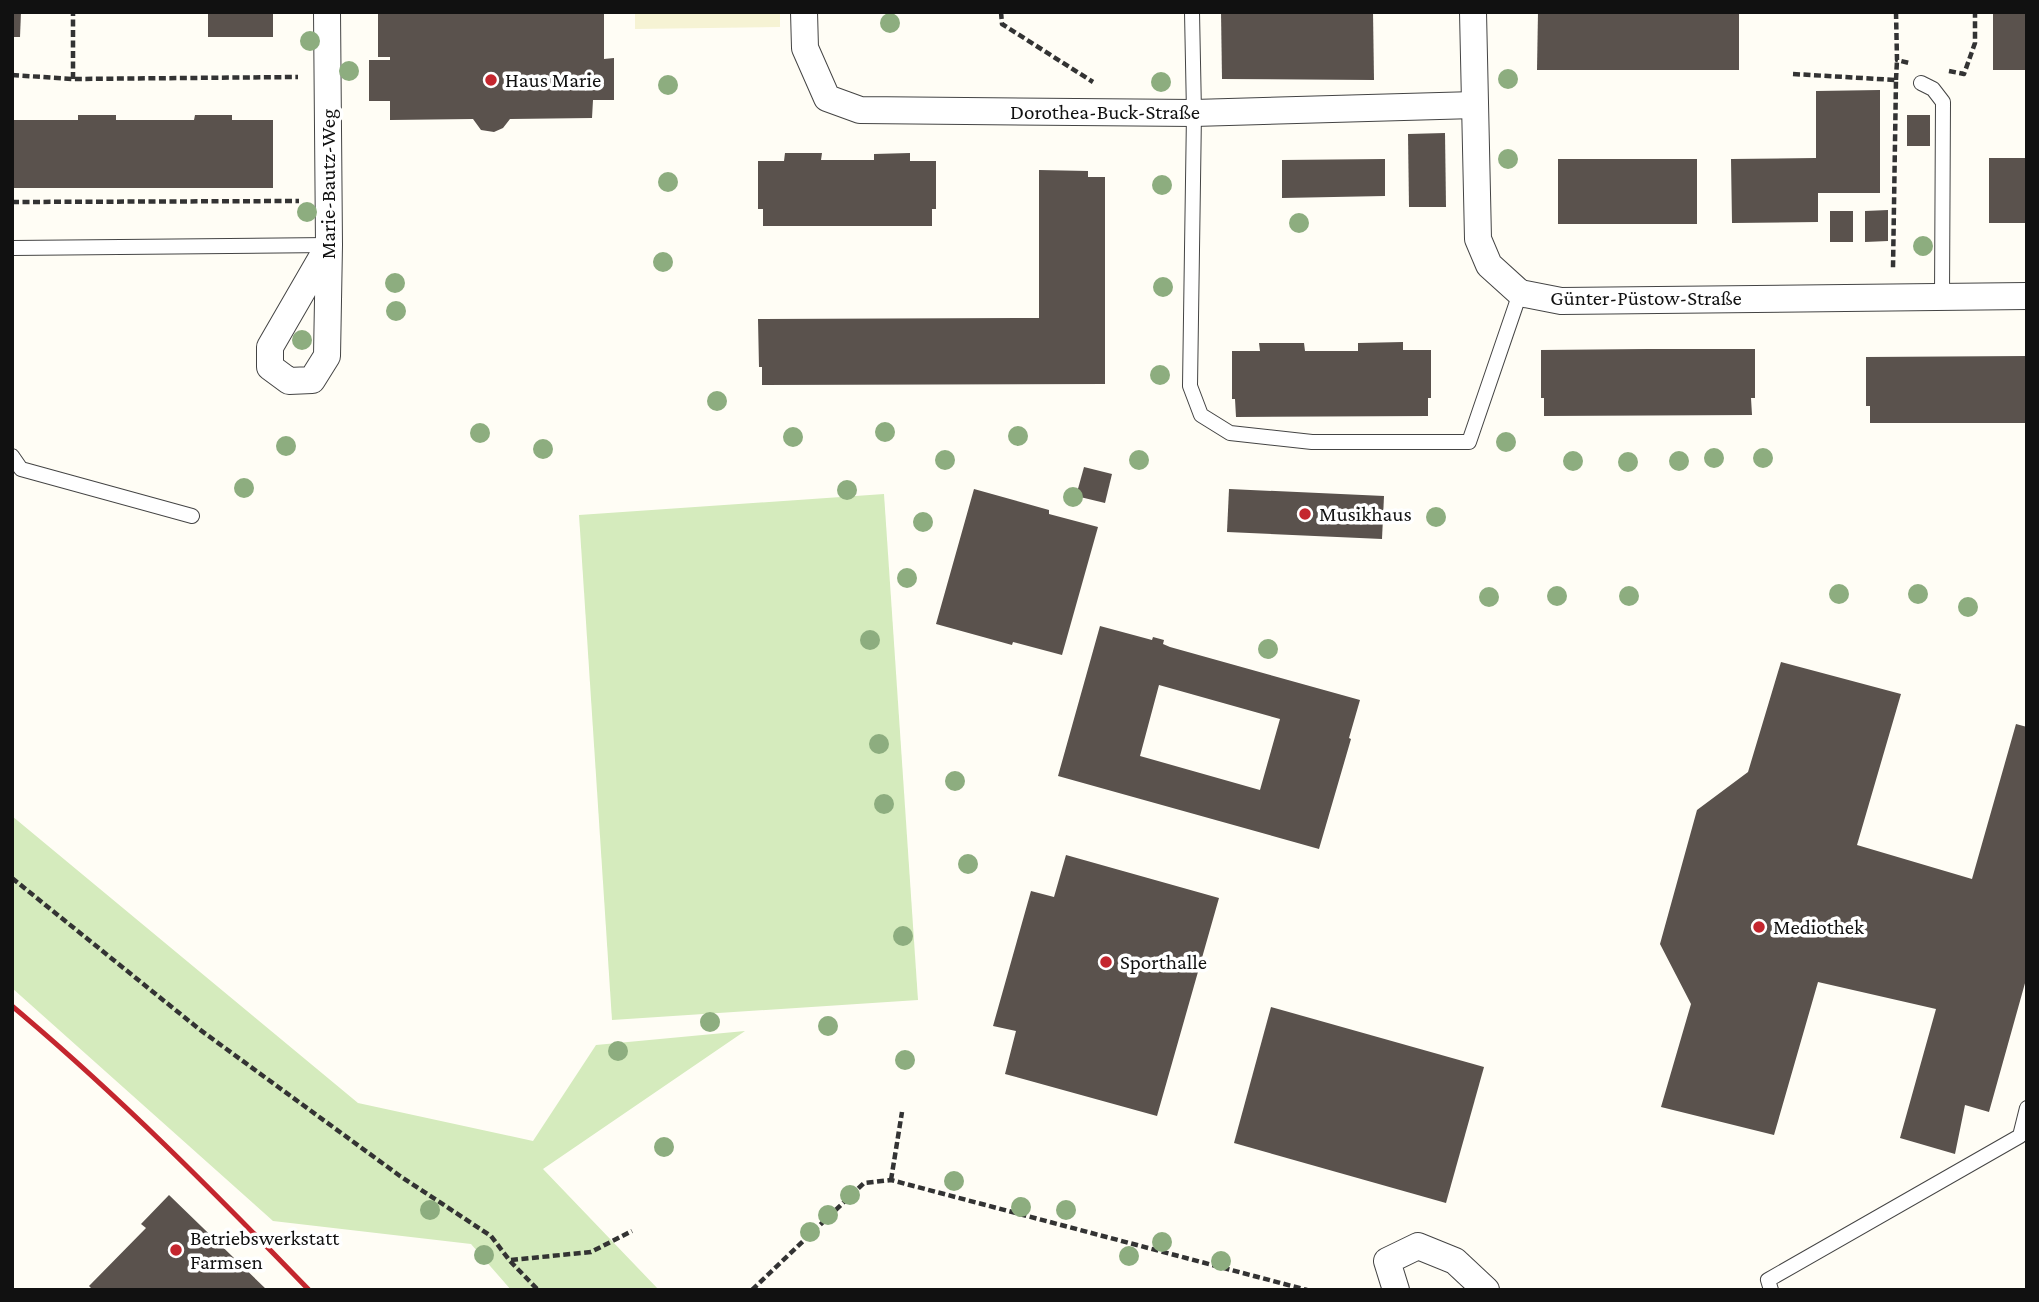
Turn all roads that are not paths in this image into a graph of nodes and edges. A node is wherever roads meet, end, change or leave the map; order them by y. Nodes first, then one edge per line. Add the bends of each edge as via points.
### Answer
1 (327, 12) edge
2 (804, 12) edge
3 (1192, 12) edge
4 (1473, 12) edge
5 (1921, 83) dead end
6 (1475, 105) junction
7 (1194, 114) junction
8 (329, 245) junction
9 (12, 248) edge
10 (1520, 293) junction
11 (1942, 296) junction
12 (2027, 296) edge
13 (12, 456) edge
14 (192, 516) dead end
15 (2027, 1108) edge
16 (1396, 1290) edge
17 (1486, 1290) edge
18 (1771, 1290) edge

1 - 8 street, Marie-Bautz-Weg
2 - 7 street, Dorothea-Buck-Straße via 804,48 827,98 860,110
3 - 7 lane
4 - 6 street, Günter-Püstow-Straße
5 - 11 lane via 1943,102
6 - 7 street, Dorothea-Buck-Straße
6 - 10 street, Günter-Püstow-Straße via 1478,239 1489,265
7 - 10 lane via 1190,387 1201,415 1230,433 1312,442 1469,442
8 - 8 street, Marie-Bautz-Weg via 327,356 312,380 289,381 270,368 270,347
8 - 9 lane
10 - 11 street, Günter-Püstow-Straße via 1561,301
11 - 12 street, Günter-Püstow-Straße
13 - 14 lane via 21,469
15 - 18 lane via 2021,1136 1768,1280
16 - 17 street via 1387,1261 1418,1246 1455,1261

